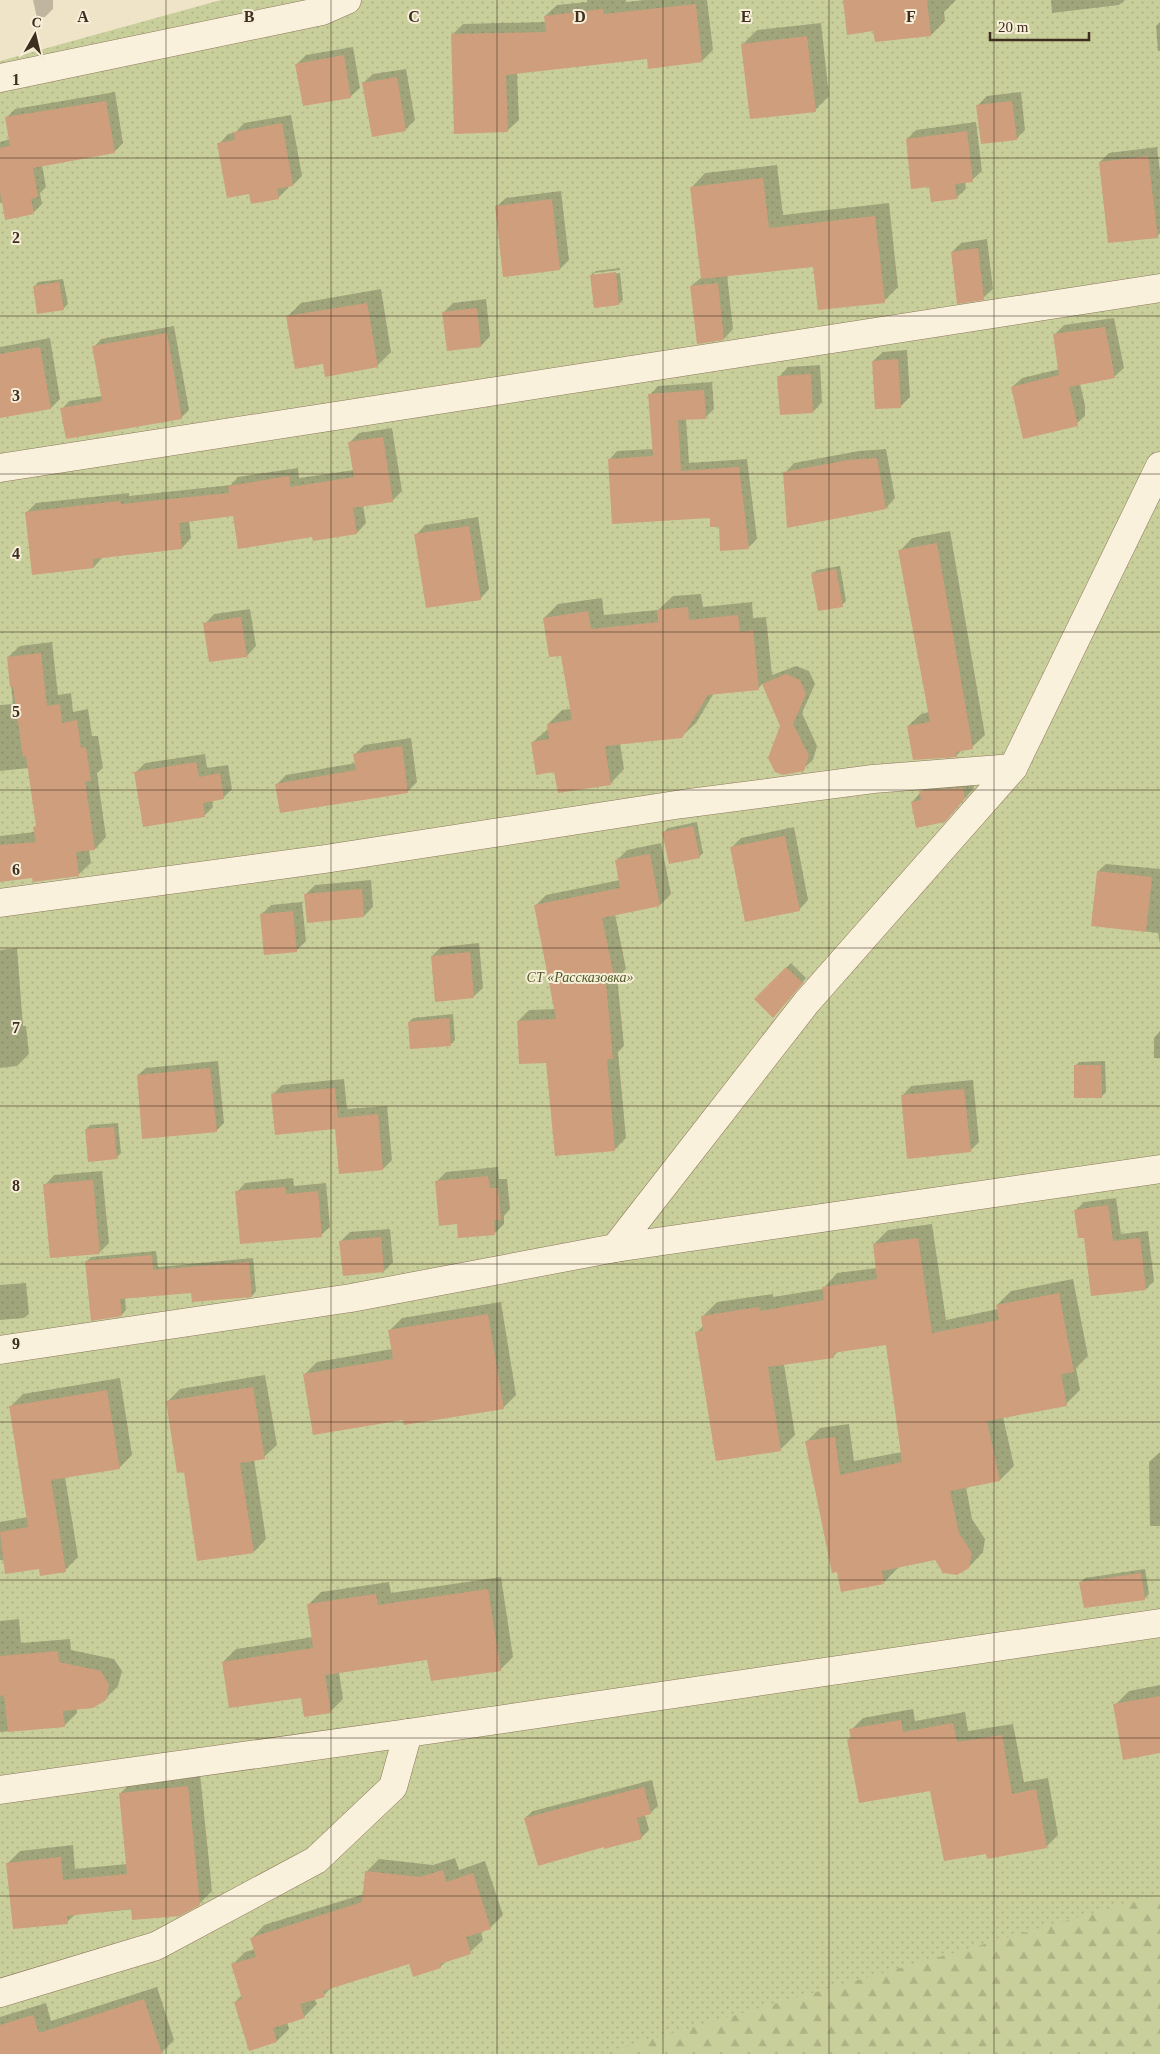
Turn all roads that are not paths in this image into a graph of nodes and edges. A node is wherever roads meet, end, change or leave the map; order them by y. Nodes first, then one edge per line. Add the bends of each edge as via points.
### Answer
1 (347, 0) edge
2 (0, 78) edge
3 (1160, 288) edge
4 (1160, 466) edge
5 (0, 468) edge
6 (1013, 768) junction
7 (0, 903) edge
8 (1160, 1169) edge
9 (615, 1248) junction
10 (0, 1350) edge
11 (1160, 1623) edge
12 (408, 1733) junction
13 (0, 1790) edge
14 (0, 1993) edge

1 - 2 street via 322,10
3 - 5 street
4 - 6 street
6 - 7 street via 873,779 758,794 325,859
6 - 9 street via 806,1003
8 - 9 street
9 - 10 street via 350,1298
11 - 12 street
12 - 13 street
12 - 14 street via 393,1787 316,1860 156,1946

